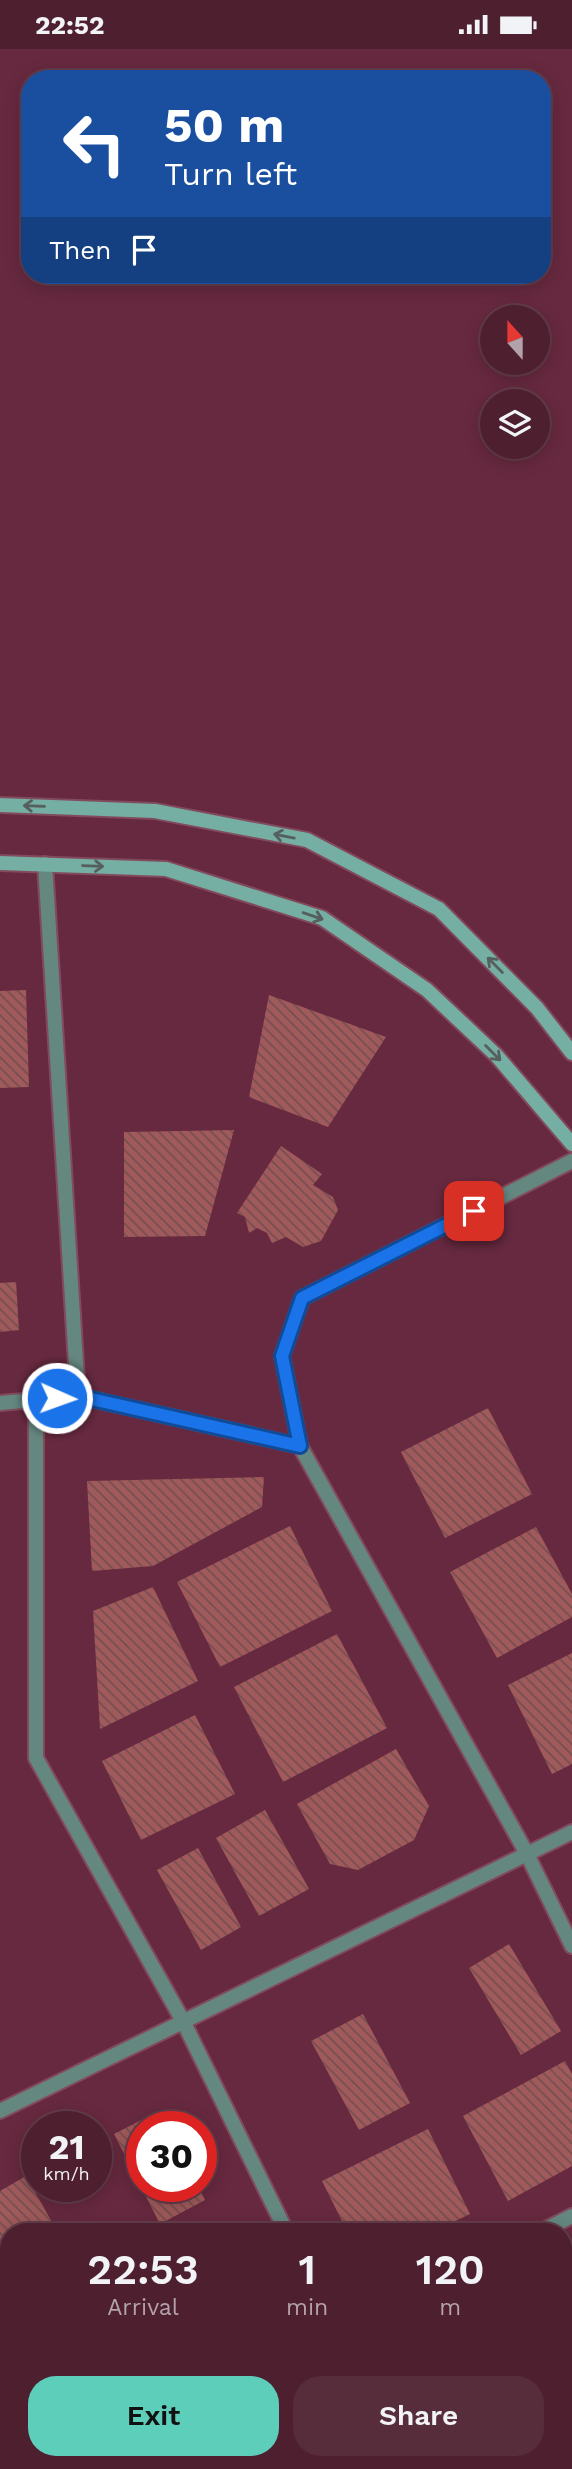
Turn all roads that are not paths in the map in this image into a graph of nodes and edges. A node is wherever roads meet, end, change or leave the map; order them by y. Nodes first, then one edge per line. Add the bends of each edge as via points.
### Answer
1 (0, 805) edge
2 (0, 863) edge
3 (46, 864) junction
4 (572, 1053) edge
5 (572, 1144) edge
6 (572, 1161) edge
7 (78, 1396) junction
8 (36, 1399) junction
9 (0, 1403) edge
10 (300, 1446) junction
11 (572, 1832) edge
12 (527, 1854) junction
13 (572, 1946) edge
14 (183, 2021) junction
15 (0, 2111) edge
16 (282, 2223) edge

4 -> 1 main road via 537,1008 439,909 307,840 155,811
2 - 3 main road
3 -> 5 main road via 166,869 322,918 427,990 496,1055
3 - 7 street
6 - 10 street via 302,1298 282,1356
7 - 8 street
7 - 10 street
8 - 9 street
8 - 14 street via 36,1758
10 - 12 street
11 - 12 street
12 - 13 street
12 - 14 street
14 - 15 street
14 - 16 street

